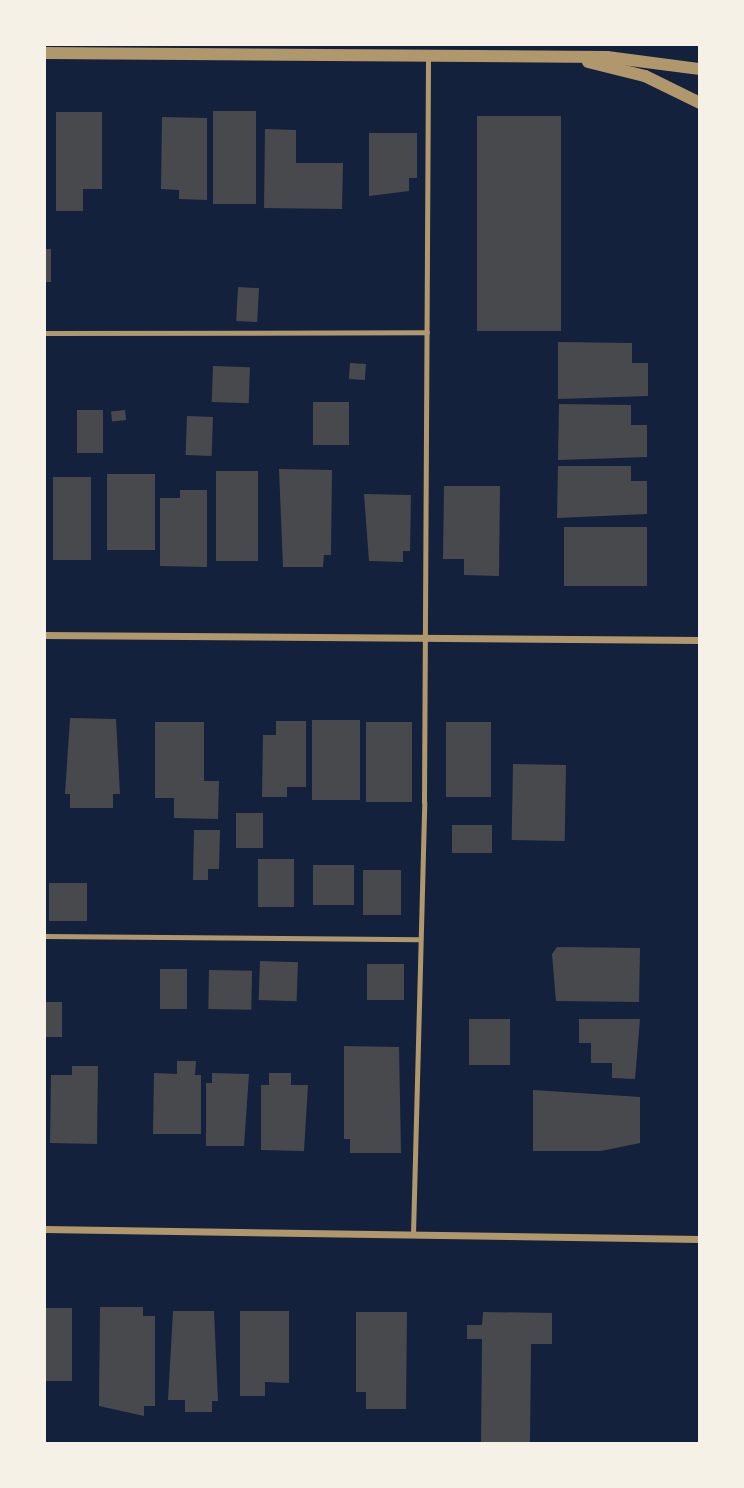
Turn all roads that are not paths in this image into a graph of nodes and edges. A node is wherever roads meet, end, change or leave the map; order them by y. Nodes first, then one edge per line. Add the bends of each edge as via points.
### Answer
1 (122, 49) edge
2 (44, 53) edge
3 (428, 57) junction
4 (529, 58) junction
5 (700, 69) edge
6 (700, 103) edge
7 (427, 332) junction
8 (44, 333) edge
9 (44, 635) edge
10 (422, 638) junction
11 (700, 640) edge
12 (44, 936) edge
13 (420, 939) junction
14 (44, 1229) edge
15 (413, 1234) junction
16 (700, 1239) edge

1 - 2 street
1 - 3 street
3 - 4 street
3 - 7 lane
4 - 5 street via 607,57
4 - 6 street via 635,73
7 - 8 lane
7 - 10 lane
9 - 10 street
10 - 11 street
10 - 13 lane
12 - 13 lane
13 - 15 lane
14 - 15 street
15 - 16 street

